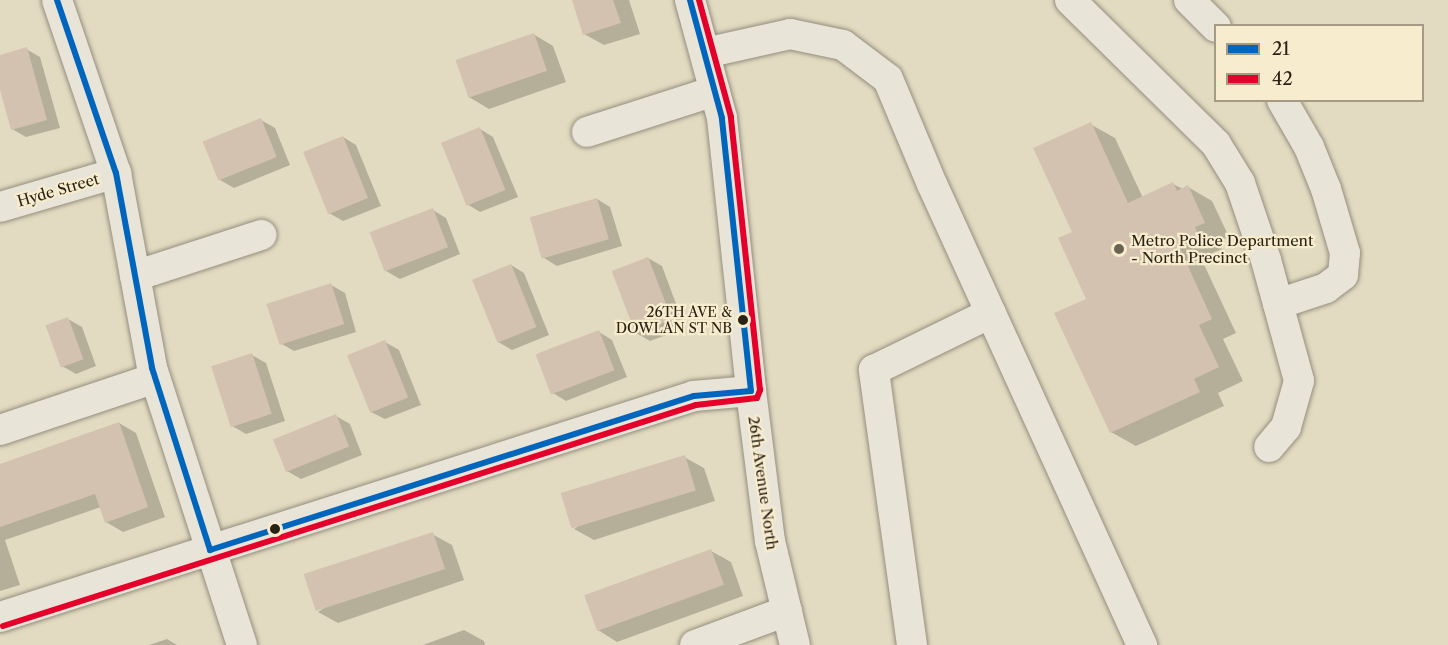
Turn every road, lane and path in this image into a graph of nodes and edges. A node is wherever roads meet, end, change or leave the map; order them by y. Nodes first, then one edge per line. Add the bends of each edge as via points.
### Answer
1 (57, 0) edge
2 (690, 0) edge
3 (1070, 0) edge
4 (1189, 0) edge
5 (1214, 26) edge
6 (705, 53) junction
7 (715, 91) junction
8 (1283, 102) edge
9 (586, 132) dead end
10 (116, 173) junction
11 (0, 207) edge
12 (261, 234) dead end
13 (135, 276) junction
14 (1278, 304) junction
15 (991, 313) junction
16 (155, 378) junction
17 (751, 391) junction
18 (0, 430) edge
19 (1269, 447) dead end
20 (210, 550) junction
21 (787, 611) junction
22 (0, 616) edge
23 (242, 645) edge
24 (695, 645) edge
25 (795, 645) edge
26 (912, 645) edge
27 (1142, 645) edge

1 - 10 street
2 - 6 street, 26th Avenue North
3 - 14 street via 1216,144 1240,183
4 - 5 street
6 - 7 street, 26th Avenue North
6 - 15 street via 790,34 843,45 888,79
7 - 9 street
7 - 17 street, 26th Avenue North via 722,118
8 - 14 street via 1309,147 1345,253 1343,275 1326,288
10 - 11 street, Hyde Street
10 - 13 street
12 - 13 street
13 - 16 street
14 - 19 street via 1299,381 1286,427
15 - 26 street via 874,370
15 - 27 street
16 - 18 street
16 - 20 street
17 - 20 street via 694,396
17 - 21 street, 26th Avenue North via 770,541
20 - 22 street
20 - 23 street
21 - 24 street
21 - 25 street, 26th Avenue North

